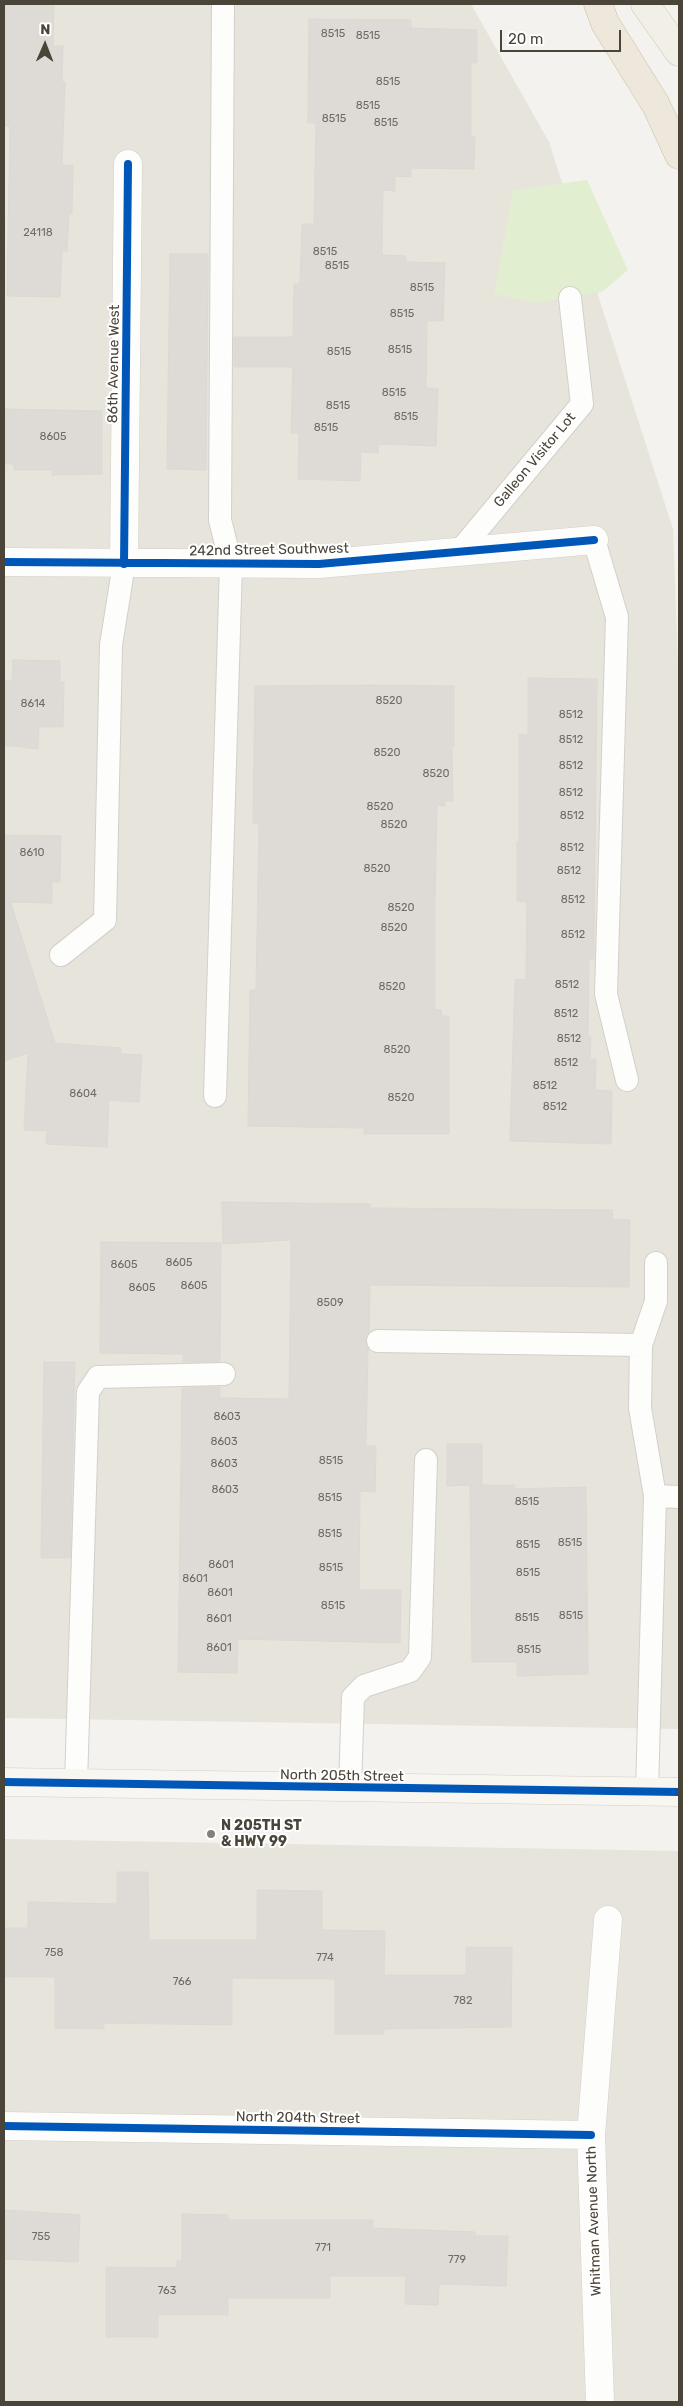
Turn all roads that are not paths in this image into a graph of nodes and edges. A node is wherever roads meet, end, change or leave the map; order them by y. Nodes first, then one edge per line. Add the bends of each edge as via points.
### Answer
1 (224, 4) edge
2 (598, 4) edge
3 (645, 4) edge
4 (679, 52) edge
5 (679, 155) edge
6 (128, 164) dead end
7 (570, 298) dead end
8 (594, 540) joint
9 (458, 553) junction
10 (4, 562) edge
11 (124, 564) junction
12 (231, 564) junction
13 (61, 955) dead end
14 (627, 1080) dead end
15 (215, 1096) dead end
16 (656, 1263) dead end
17 (378, 1341) dead end
18 (641, 1345) junction
19 (224, 1374) dead end
20 (426, 1460) dead end
21 (655, 1496) junction
22 (679, 1497) edge
23 (4, 1782) edge
24 (76, 1784) junction
25 (350, 1788) junction
26 (647, 1792) junction
27 (679, 1792) edge
28 (608, 1920) dead end
29 (4, 2126) edge
30 (592, 2135) junction
31 (600, 2402) edge

1 - 12 lane via 220,520
2 - 5 highway via 605,23 656,104
3 - 4 main road
6 - 11 street, 86th Avenue West
7 - 9 lane, Galleon Visitor Lot via 582,404
8 - 9 street, 242nd Street Southwest
8 - 14 lane via 617,617 606,994
9 - 12 street, 242nd Street Southwest via 318,564
10 - 11 street, 242nd Street Southwest
11 - 12 street, 242nd Street Southwest
11 - 13 lane via 111,645 105,920
12 - 15 lane
16 - 18 lane via 656,1300
17 - 18 lane
18 - 21 lane via 640,1408
19 - 24 lane via 98,1377 88,1392
20 - 25 lane via 420,1658 410,1671 364,1686 354,1697
21 - 22 lane
21 - 26 lane
23 - 24 street, North 205th Street
24 - 25 street, North 205th Street
25 - 26 street, North 205th Street
26 - 27 street, North 205th Street
28 - 30 street, Whitman Avenue North
29 - 30 street, North 204th Street
30 - 31 street, Whitman Avenue North

